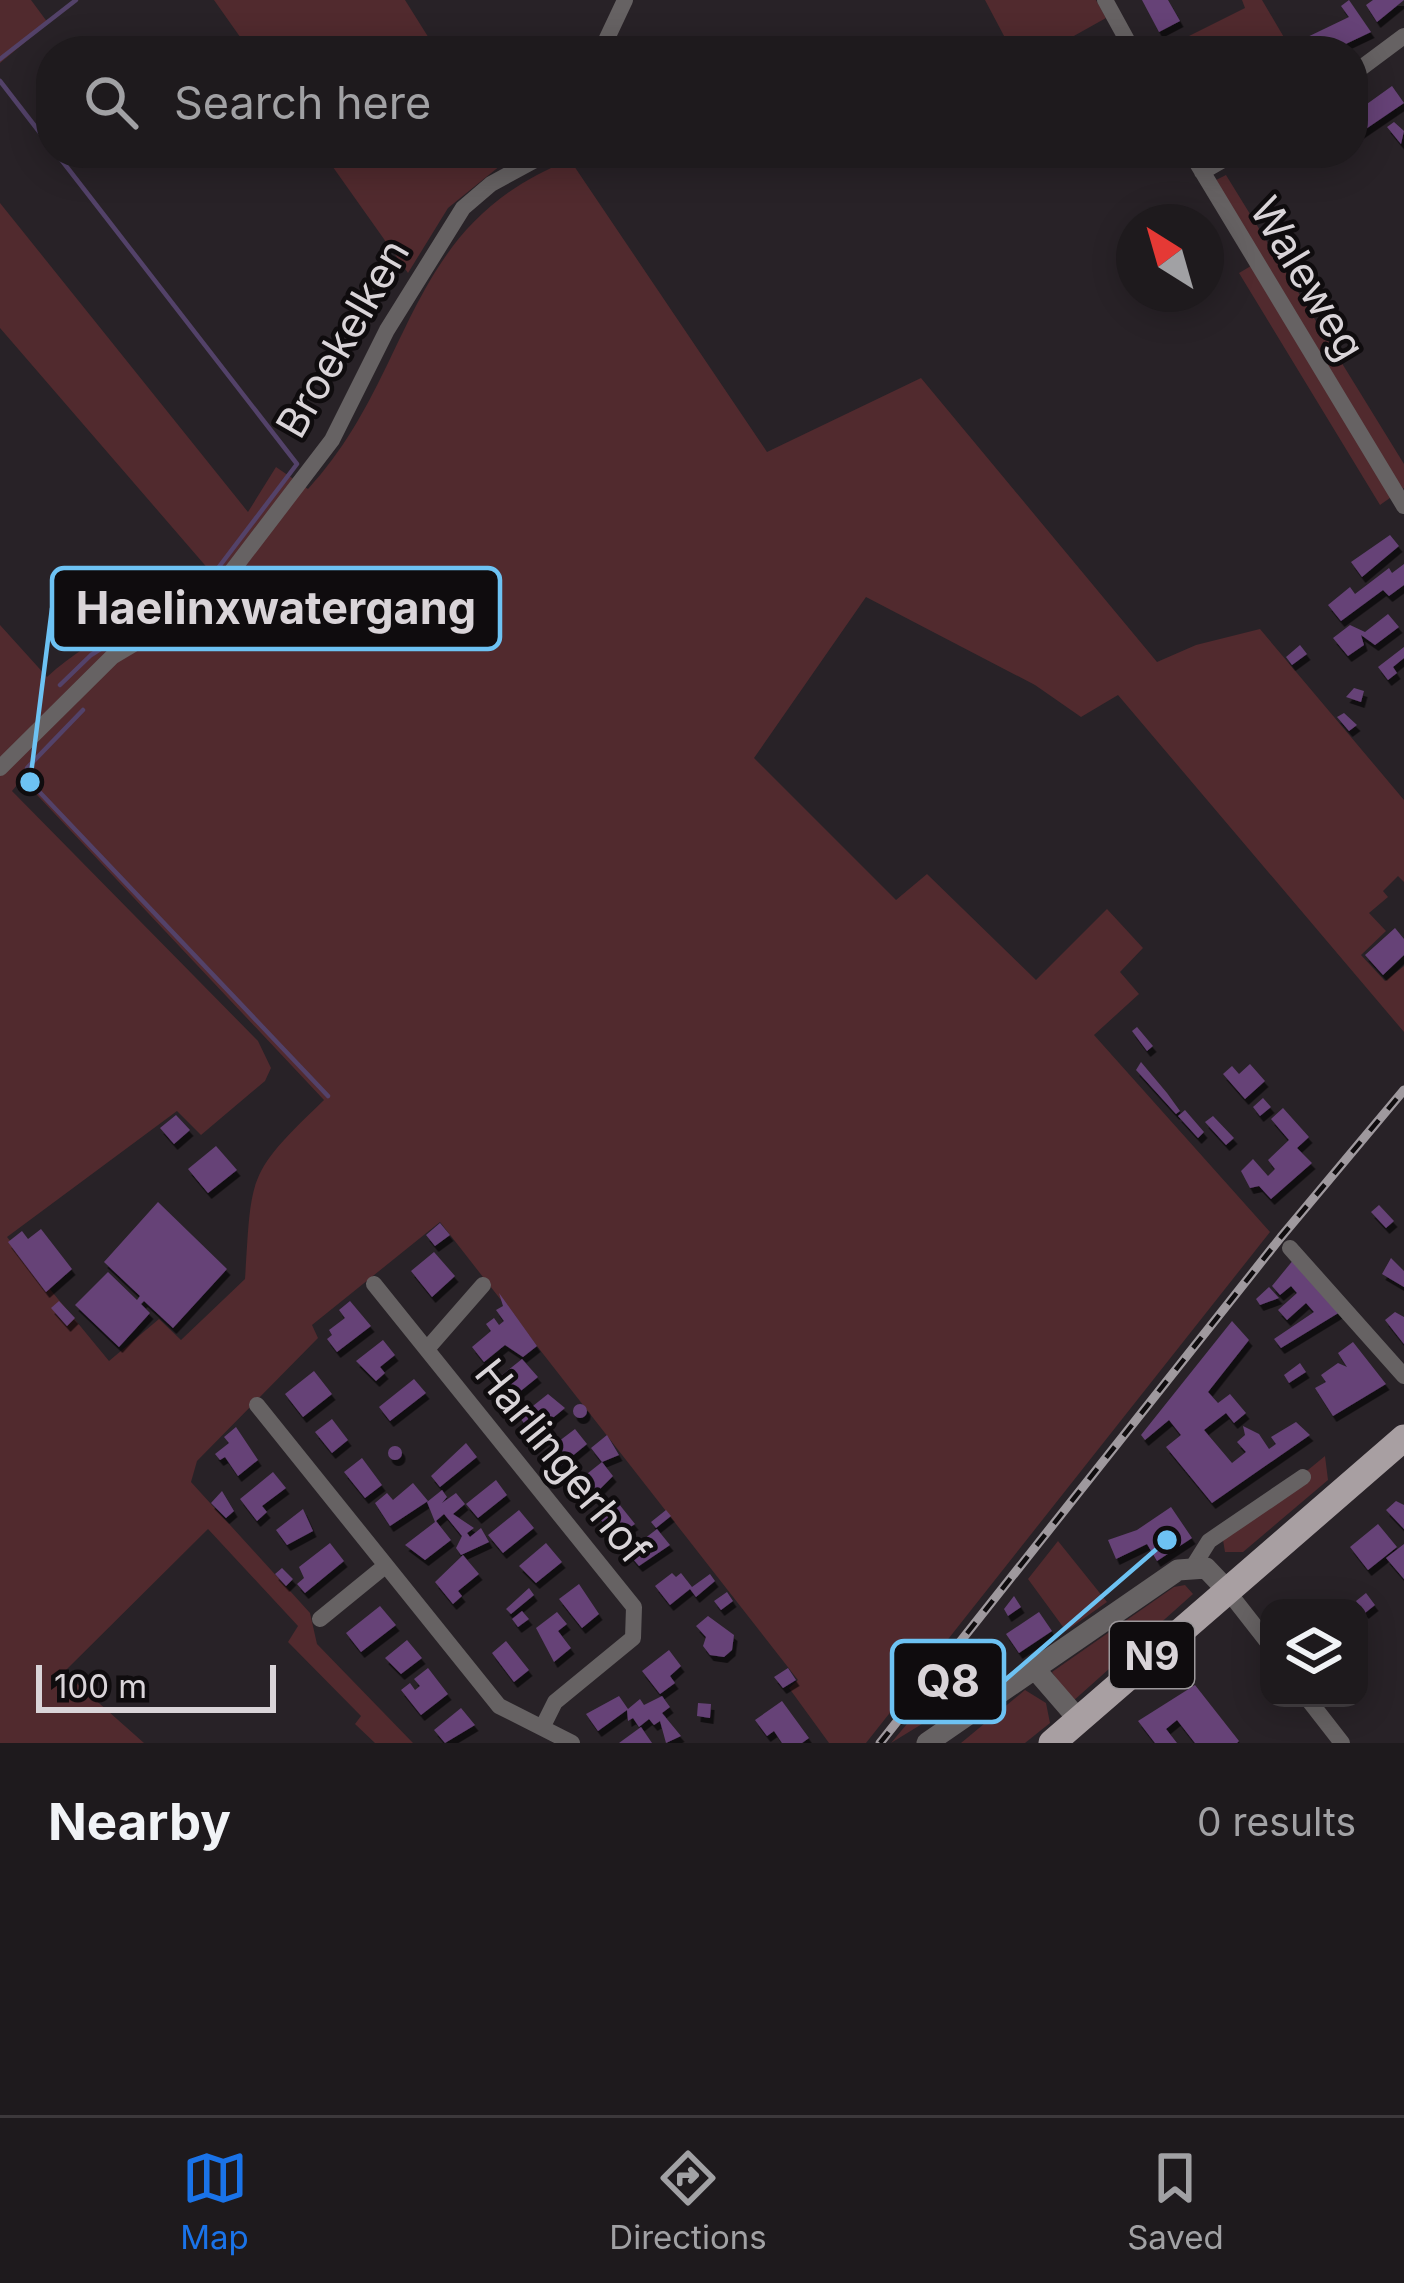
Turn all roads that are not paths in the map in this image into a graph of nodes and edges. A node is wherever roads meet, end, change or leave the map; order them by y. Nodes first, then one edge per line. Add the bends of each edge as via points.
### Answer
1 (625, 0) edge
2 (1105, 0) edge
3 (609, 36) edge
4 (1125, 36) edge
5 (1404, 36) edge
6 (1368, 63) edge
7 (520, 168) edge
8 (1200, 168) edge
9 (1209, 168) edge
10 (1202, 172) junction
11 (1403, 502) edge
12 (0, 768) edge
13 (1290, 1247) dead end
14 (374, 1284) dead end
15 (483, 1286) dead end
16 (427, 1349) junction
17 (1404, 1376) edge
18 (256, 1405) dead end
19 (1404, 1438) edge
20 (1303, 1477) dead end
21 (1194, 1565) junction
22 (385, 1566) junction
23 (1226, 1589) junction
24 (320, 1619) dead end
25 (1260, 1632) edge
26 (1034, 1668) junction
27 (1314, 1707) edge
28 (1079, 1720) junction
29 (543, 1726) junction
30 (572, 1743) edge
31 (927, 1743) edge
32 (1052, 1743) edge
33 (1342, 1743) edge

1 - 3 street
2 - 4 street
5 - 6 street
7 - 12 street, Broekelken via 463,208 386,330 332,440 225,580 112,657
8 - 10 street, Waleweg
9 - 10 street
10 - 11 street, Waleweg
13 - 17 street
14 - 16 street, Harlingerhof
15 - 16 street, Harlingerhof
16 - 29 street, Harlingerhof via 634,1607 633,1638 555,1702
18 - 22 street
19 - 23 main road, N9
20 - 21 street via 1209,1541
21 - 23 street
21 - 26 street
22 - 24 street
22 - 29 street via 500,1706
23 - 25 street
23 - 28 main road, N9
26 - 28 street
26 - 31 street
27 - 33 street
28 - 32 main road, N9
29 - 30 street

